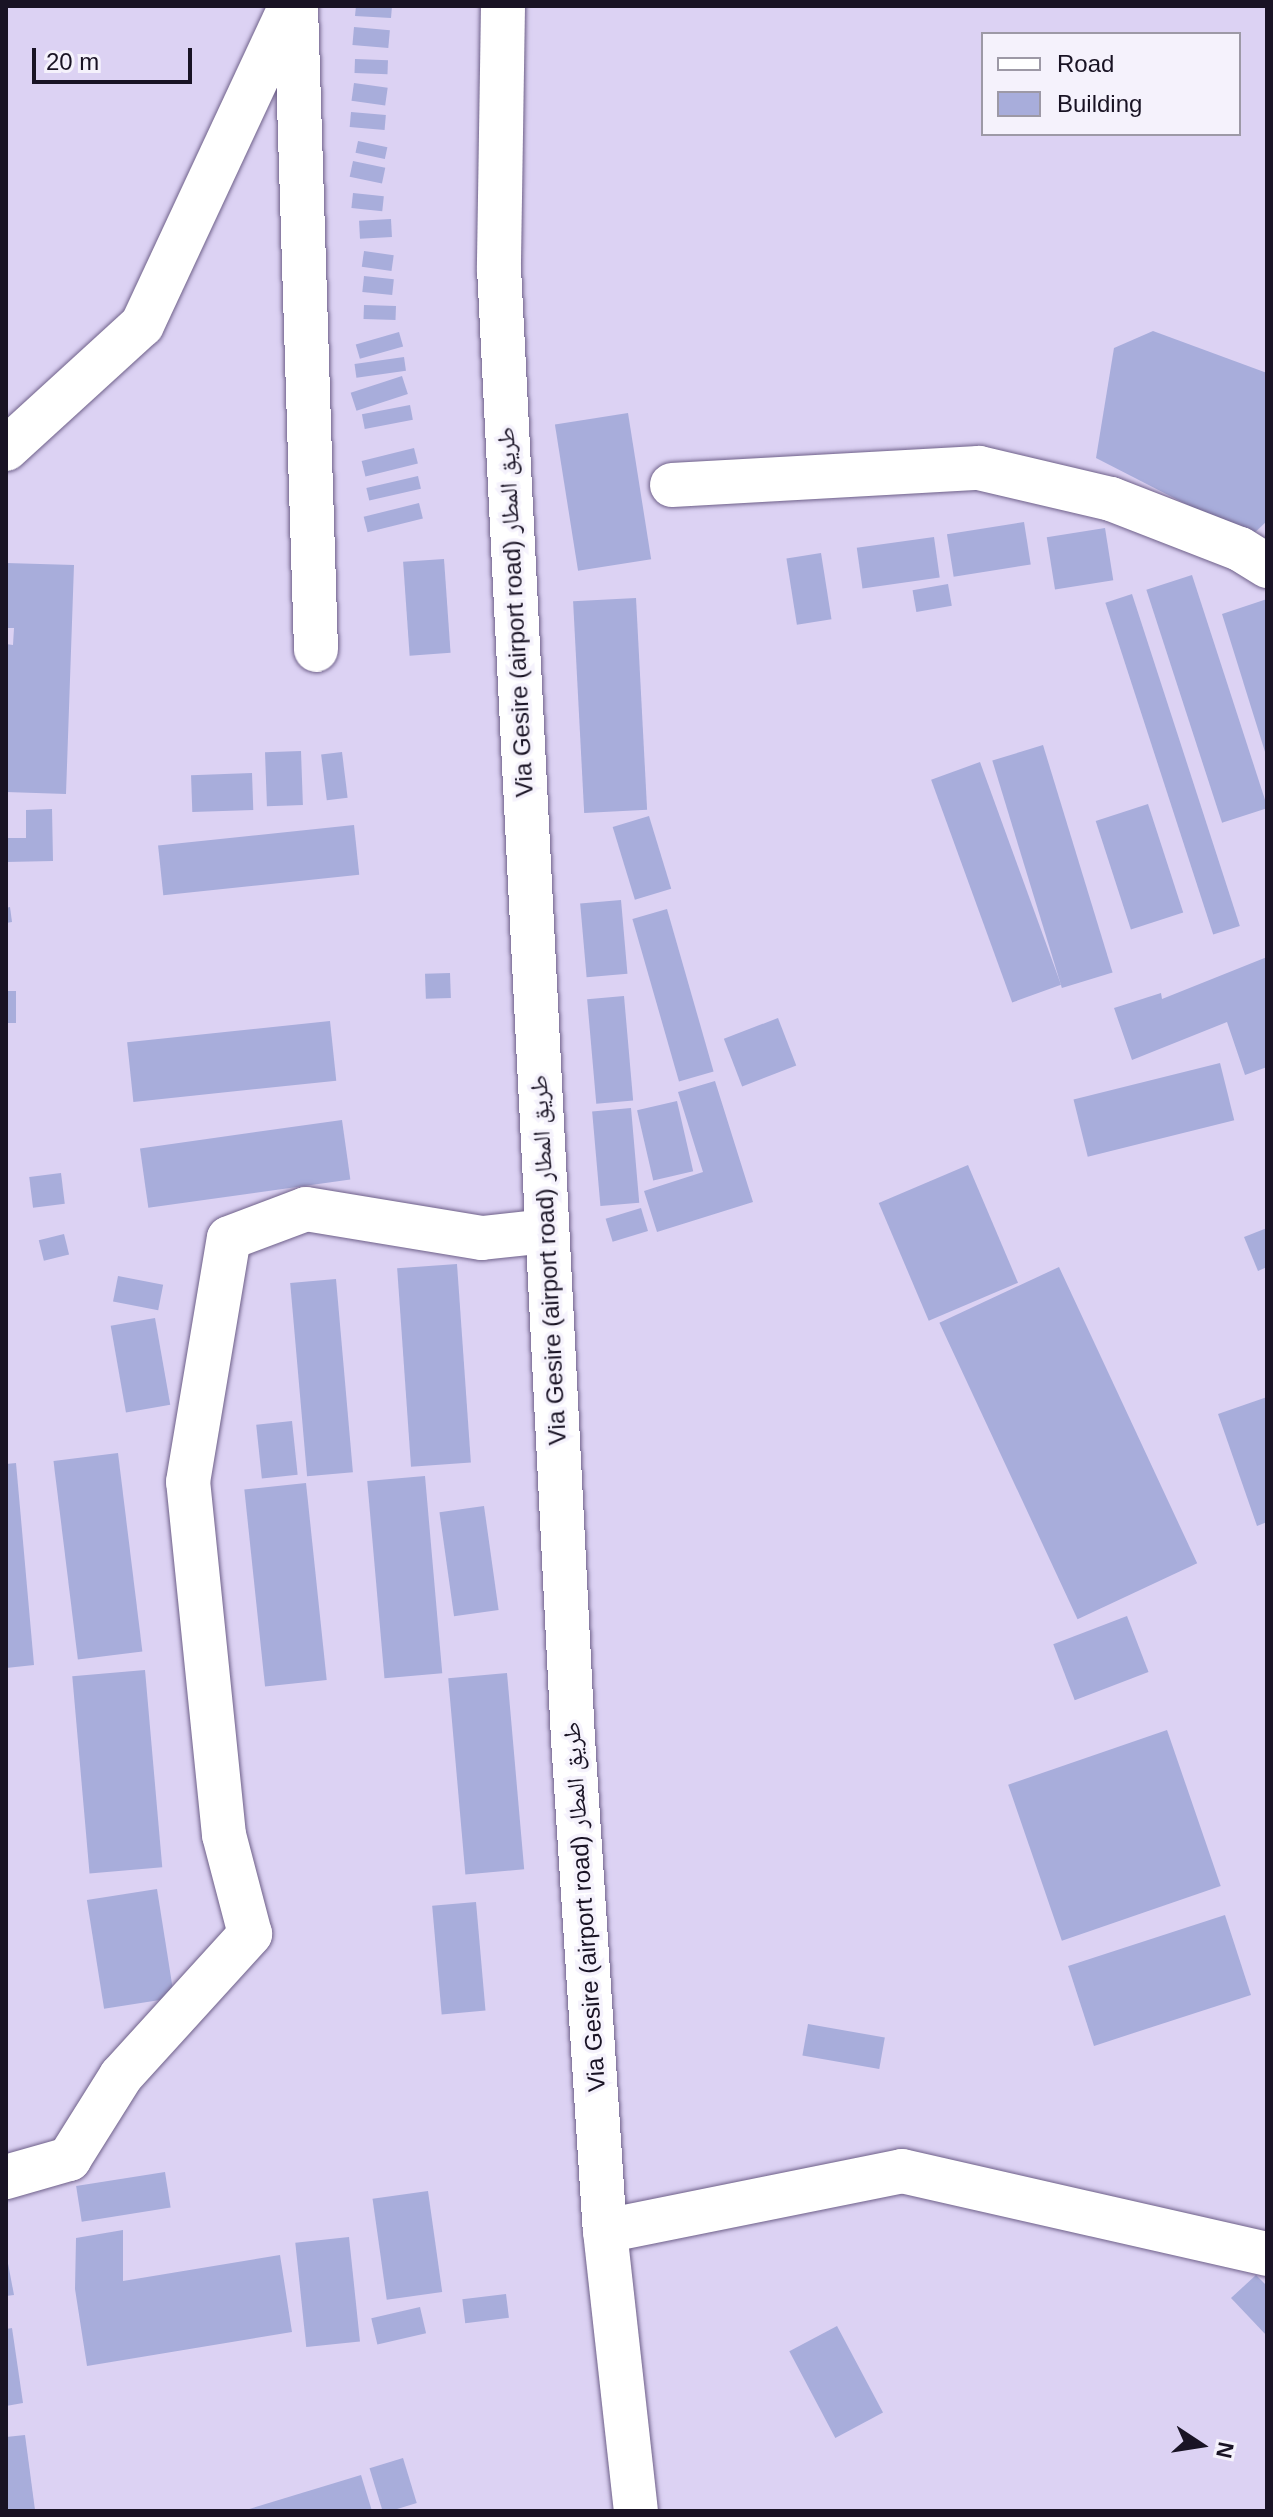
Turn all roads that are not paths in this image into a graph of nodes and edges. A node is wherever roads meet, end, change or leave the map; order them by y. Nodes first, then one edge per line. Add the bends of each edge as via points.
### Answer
1 (294, 6) edge
2 (503, 6) edge
3 (6, 449) edge
4 (672, 485) dead end
5 (1267, 566) edge
6 (316, 650) dead end
7 (546, 1231) junction
8 (6, 2177) edge
9 (605, 2231) junction
10 (1267, 2254) edge
11 (636, 2511) edge

1 - 3 street via 142,325
1 - 6 street
2 - 7 street, Via Gesire (airport road) طريق المطار via 499,268
4 - 5 street via 979,468 1111,499 1240,549
7 - 8 street via 482,1238 306,1209 229,1238 188,1482 224,1835 250,1934 121,2076 69,2159
7 - 9 street, Via Gesire (airport road) طريق المطار
9 - 10 street via 902,2171
9 - 11 street, Via Gesire (airport road) طريق المطار

